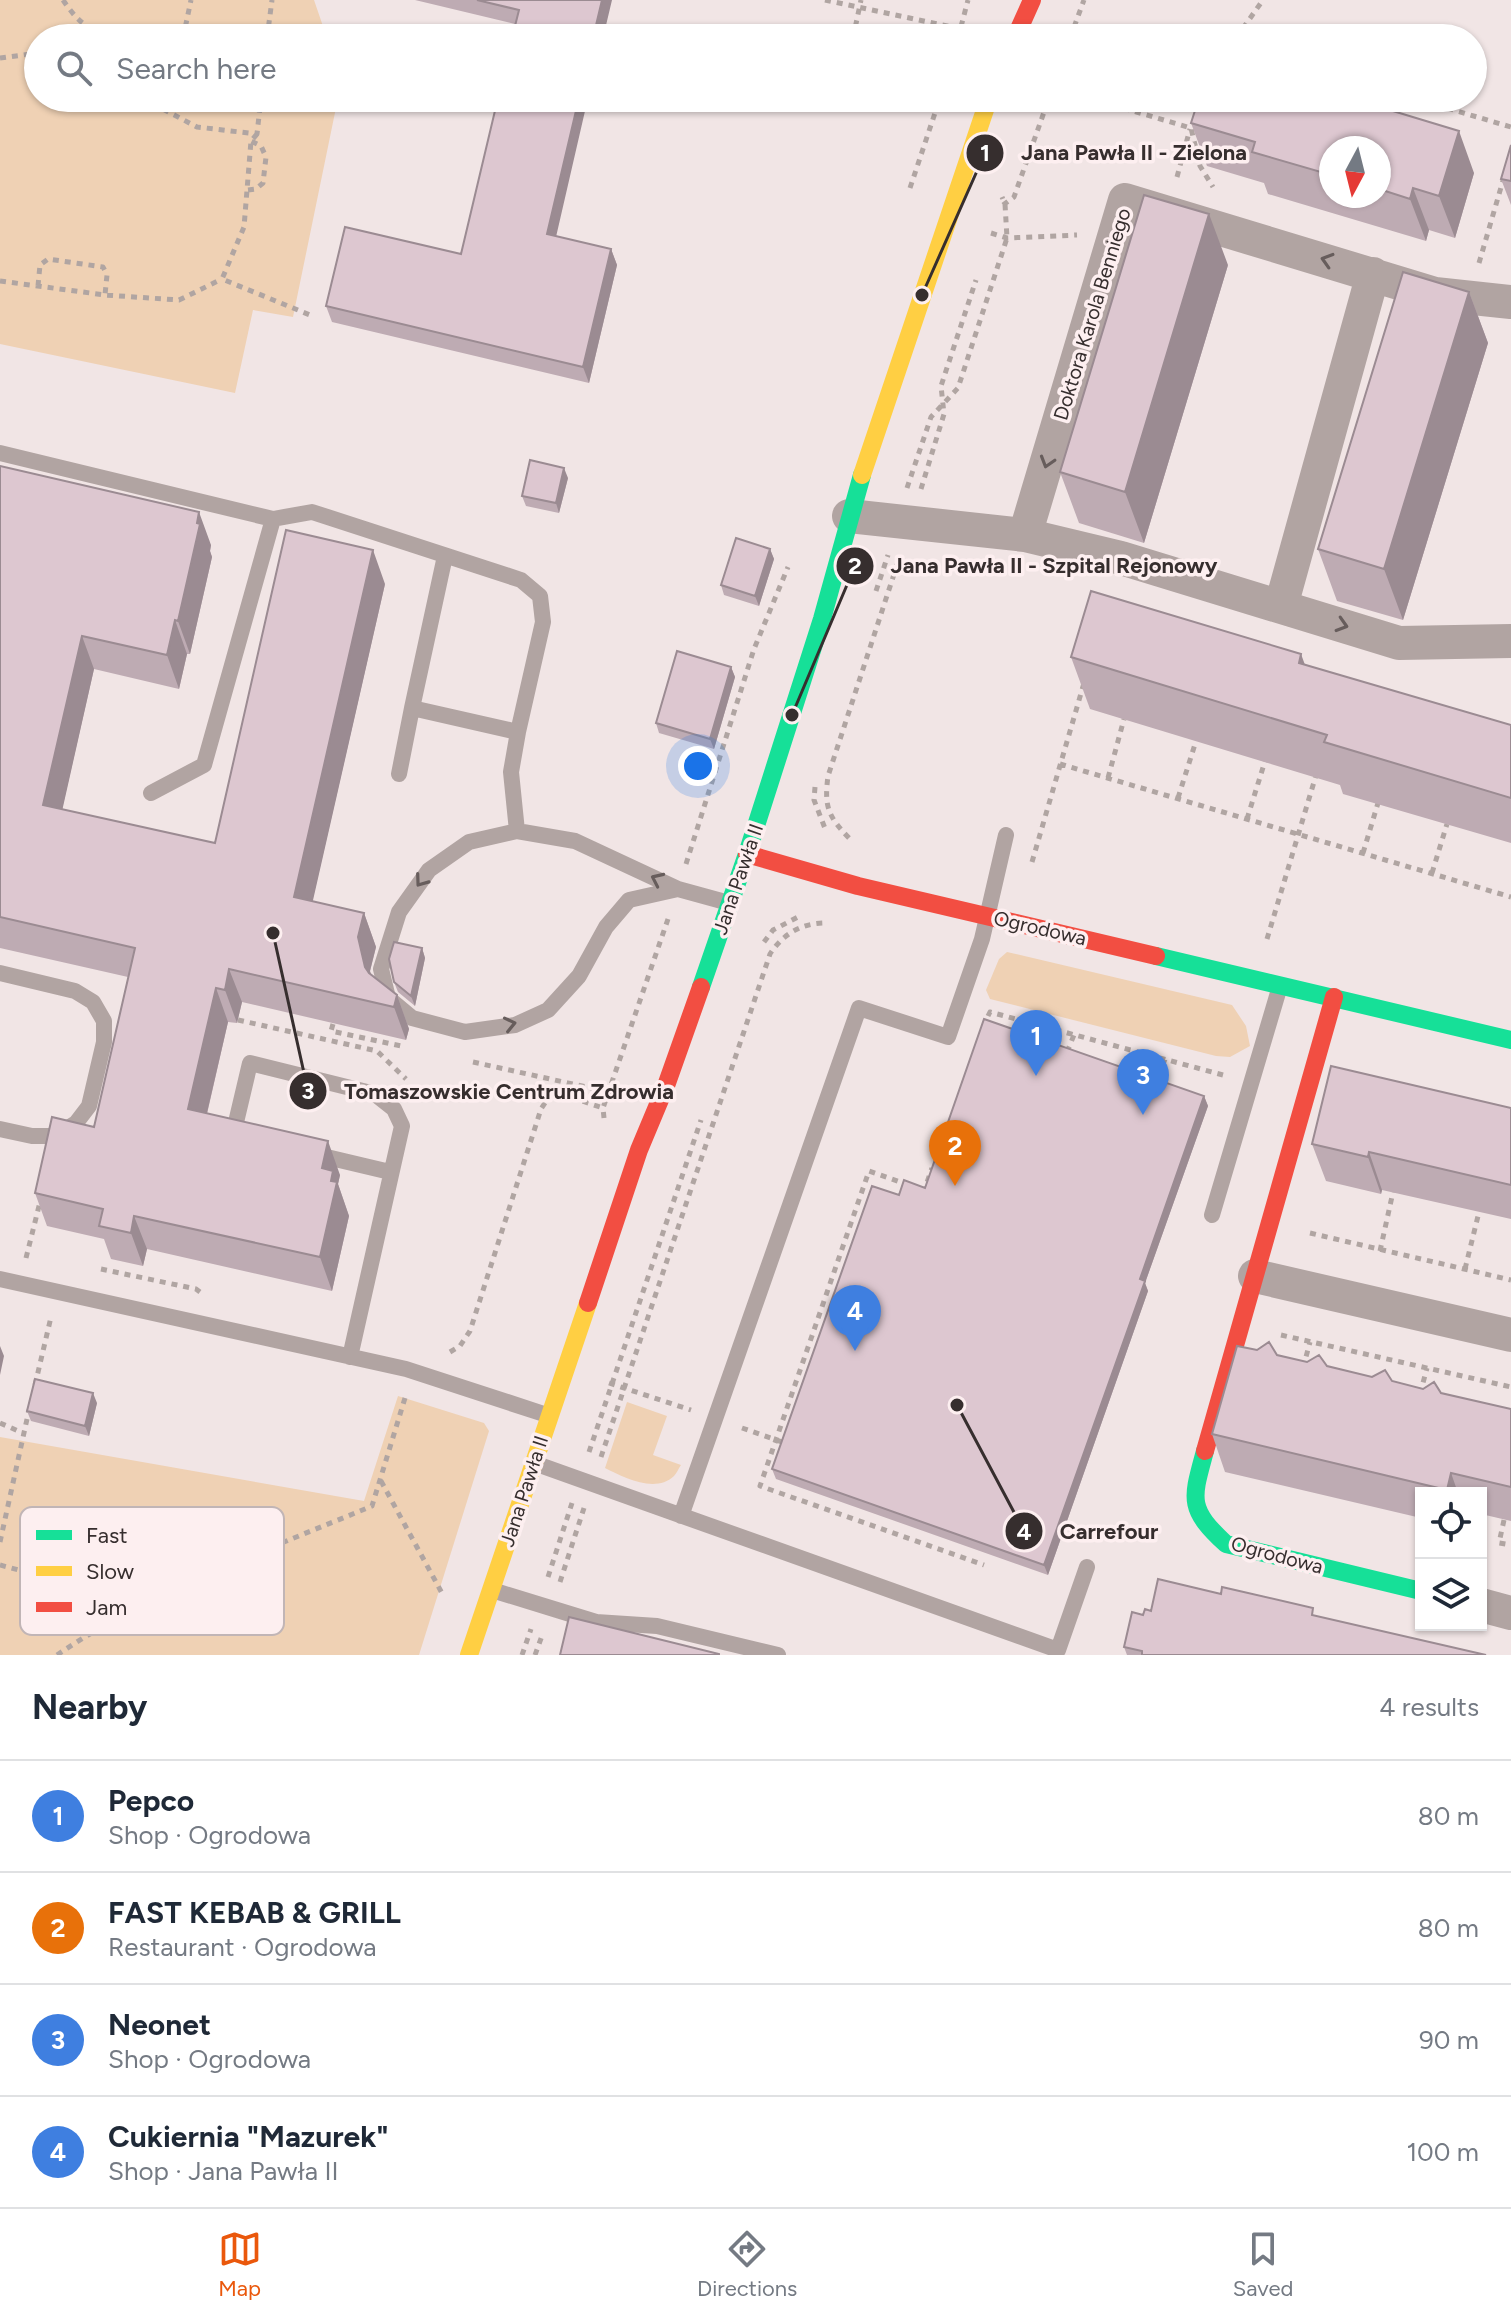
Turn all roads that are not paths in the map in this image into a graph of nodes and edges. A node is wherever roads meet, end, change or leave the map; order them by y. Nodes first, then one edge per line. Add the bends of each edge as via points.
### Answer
1 (1032, 0) edge
2 (1014, 24) edge
3 (984, 112) edge
4 (1373, 274) junction
5 (1511, 302) edge
6 (0, 453) edge
7 (849, 516) junction
8 (273, 519) junction
9 (1025, 535) junction
10 (445, 556) junction
11 (1281, 606) junction
12 (1511, 641) edge
13 (412, 708) junction
14 (518, 732) junction
15 (399, 774) dead end
16 (151, 793) dead end
17 (517, 831) junction
18 (1006, 835) dead end
19 (747, 854) junction
20 (678, 889) junction
21 (730, 904) junction
22 (987, 916) junction
23 (0, 973) edge
24 (1281, 985) junction
25 (1334, 997) junction
26 (1511, 1040) edge
27 (0, 1129) edge
28 (247, 1139) edge
29 (305, 1152) edge
30 (390, 1172) junction
31 (1212, 1215) dead end
32 (1255, 1276) junction
33 (0, 1279) edge
34 (1511, 1335) edge
35 (350, 1357) junction
36 (549, 1415) junction
37 (533, 1462) junction
38 (681, 1516) junction
39 (1087, 1567) dead end
40 (491, 1590) junction
41 (1415, 1590) edge
42 (1487, 1607) edge
43 (1511, 1613) edge
44 (469, 1655) edge
45 (778, 1655) edge

1 - 2 street
3 - 7 street, Jana Pawła II
4 - 5 street, Doktora Karola Benniego via 1435,294
4 -> 9 street, Doktora Karola Benniego via 1125,200
4 - 11 street
6 - 8 lane
7 - 9 street
7 - 19 street, Jana Pawła II
8 - 10 lane via 312,512
8 - 16 lane via 204,765
9 - 11 street
10 - 13 lane
10 - 14 lane via 521,580 540,596 543,622
11 -> 12 street via 1399,643
13 - 14 lane
13 - 15 lane
14 - 17 lane via 511,772
20 -> 17 lane via 575,841
17 -> 20 lane via 469,842 429,870 399,912 381,969 388,998 412,1018 465,1032 515,1025 548,1010 579,976 606,927 629,900
18 - 22 lane
19 - 21 street, Jana Pawła II
19 - 22 street, Ogrodowa
20 - 21 lane
21 - 36 street, Jana Pawła II
22 - 24 street, Ogrodowa
22 - 38 lane via 948,1037 859,1008
23 - 27 lane via 75,991 93,1002 104,1021 89,1106 76,1123 55,1136
24 - 25 street, Ogrodowa
24 - 31 lane
25 - 26 street, Ogrodowa
25 - 32 street, Ogrodowa
28 - 30 lane via 233,1135 250,1063 375,1094 394,1109 402,1126
29 - 30 lane
30 - 35 lane
32 - 34 street
32 - 41 street, Ogrodowa via 1193,1494 1204,1524 1226,1544
33 - 35 lane
35 - 36 lane via 406,1369
36 - 37 street, Jana Pawła II
37 - 38 lane
37 - 40 street, Jana Pawła II
38 - 39 lane via 1058,1650
40 - 44 street, Jana Pawła II
40 - 45 lane via 596,1622 657,1626
42 - 43 street

